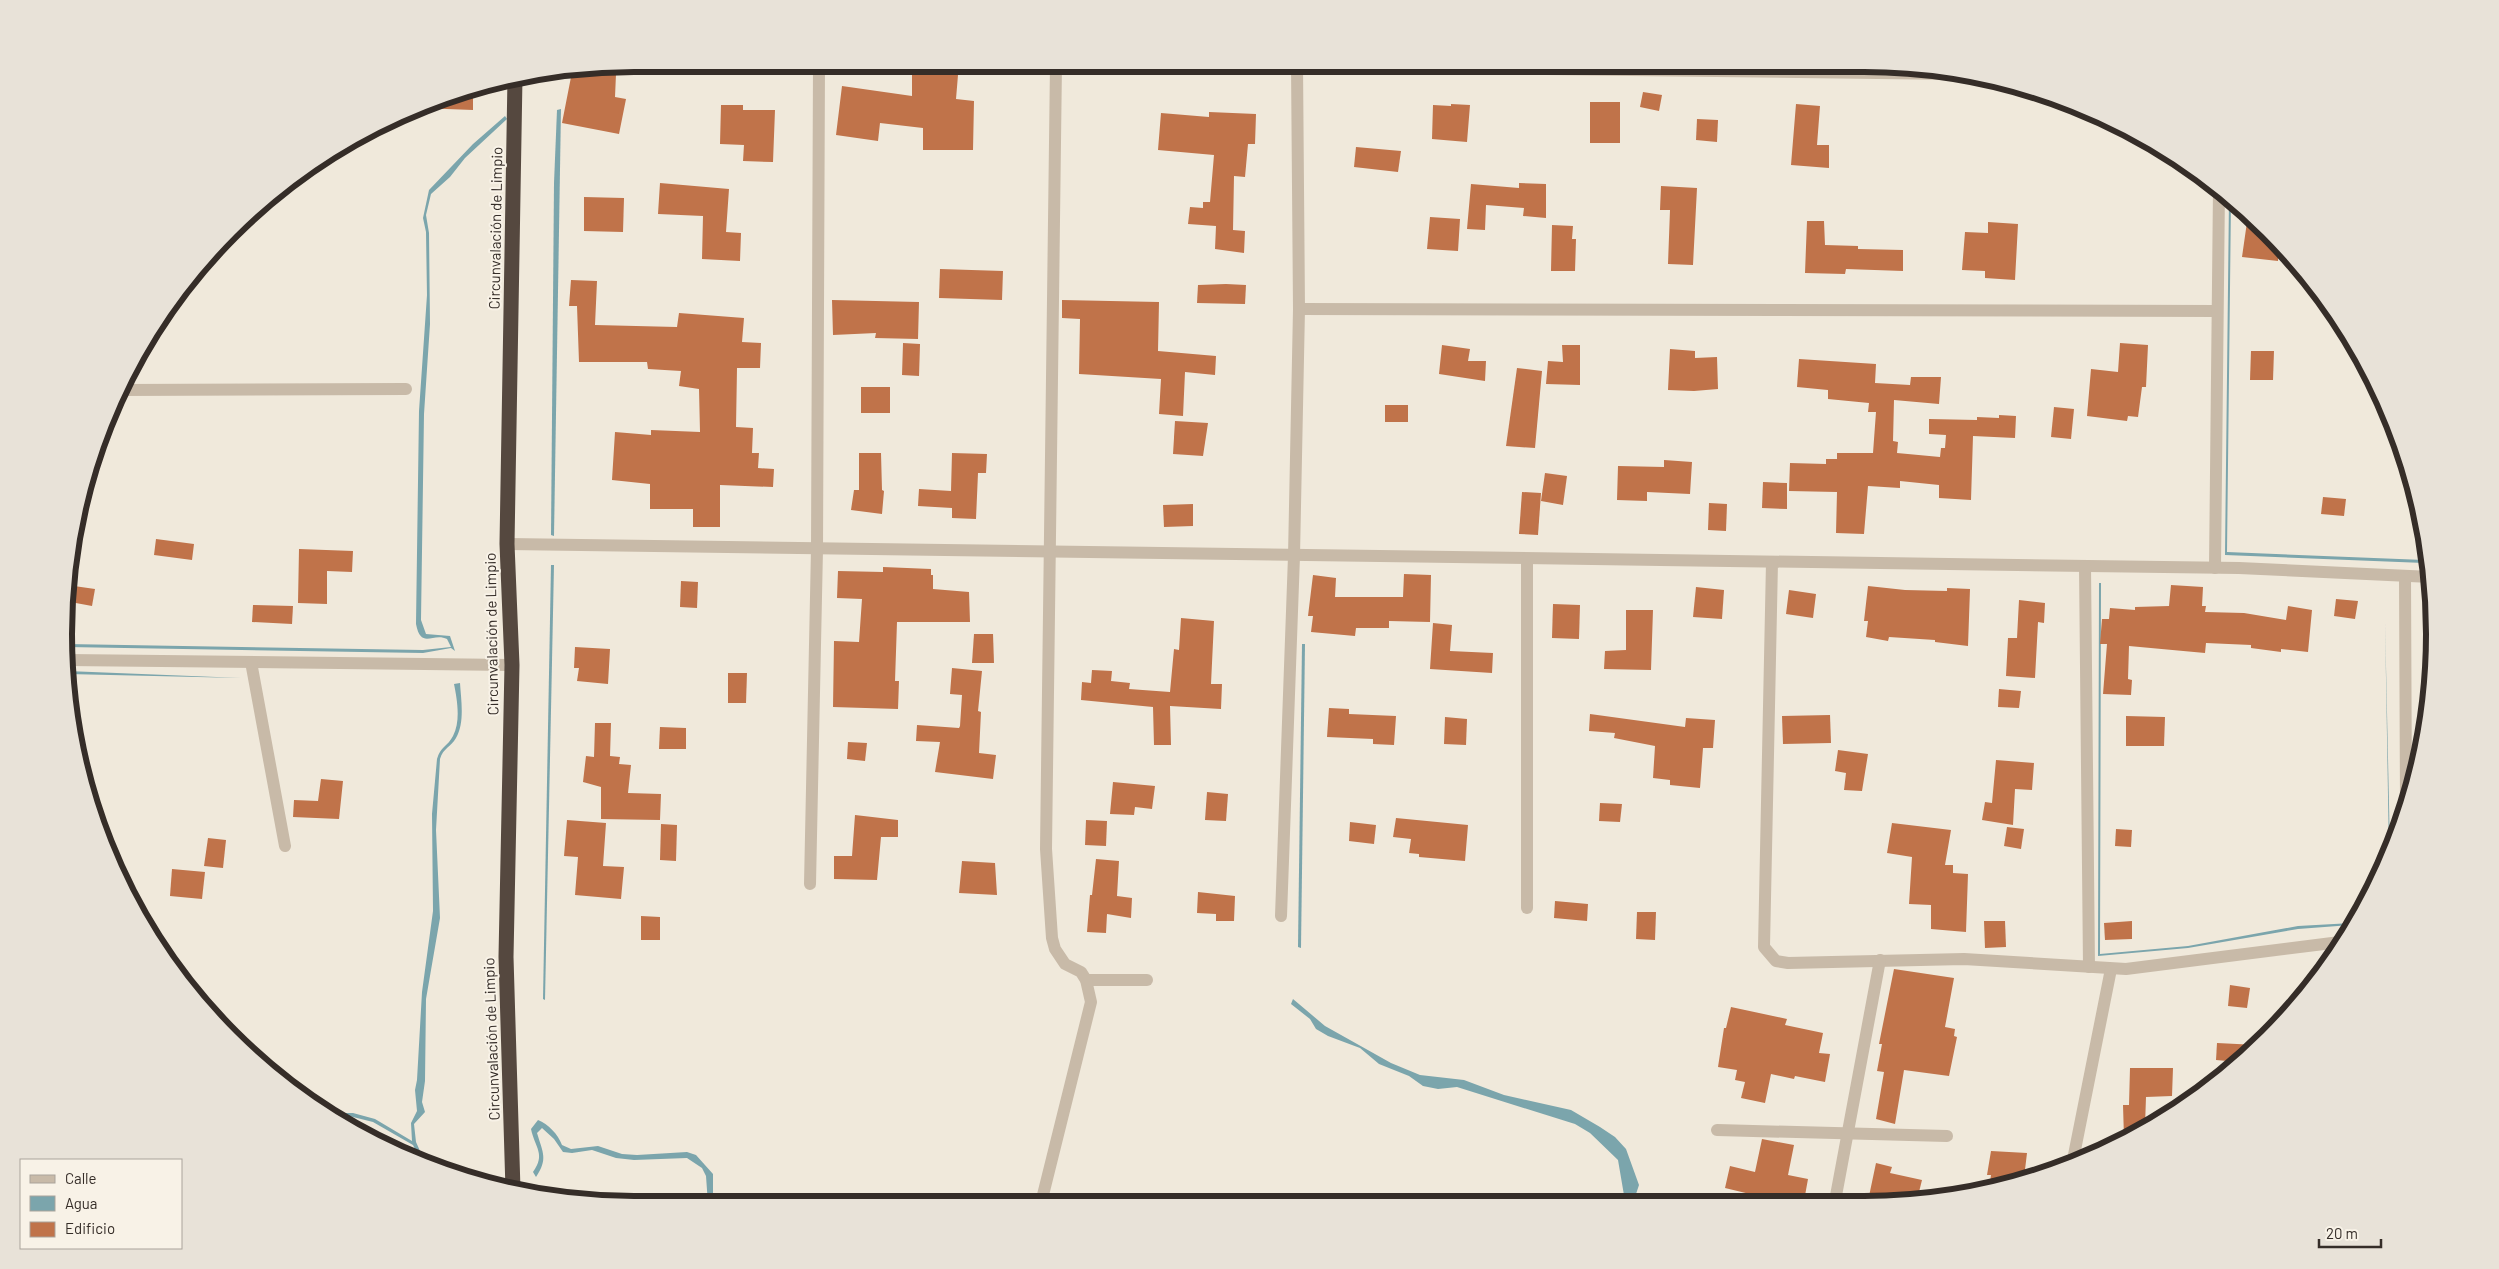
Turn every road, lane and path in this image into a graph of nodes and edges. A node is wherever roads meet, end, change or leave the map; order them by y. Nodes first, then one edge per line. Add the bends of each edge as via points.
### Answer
1 (819, 72) edge
2 (1056, 72) edge
3 (1297, 72) edge
4 (1811, 72) edge
5 (1882, 73) edge
6 (515, 86) edge
7 (2219, 199) edge
8 (1299, 309) junction
9 (2217, 311) junction
10 (406, 389) dead end
11 (128, 390) edge
12 (507, 544) junction
13 (817, 549) junction
14 (1051, 552) junction
15 (1294, 556) junction
16 (1527, 559) junction
17 (1772, 562) junction
18 (2085, 566) junction
19 (2214, 568) junction
20 (2405, 577) junction
21 (2423, 577) edge
22 (73, 660) edge
23 (251, 662) junction
24 (512, 664) junction
25 (2406, 784) edge
26 (285, 846) dead end
27 (810, 884) dead end
28 (1527, 908) dead end
29 (1281, 916) dead end
30 (2335, 943) edge
31 (1880, 960) junction
32 (2089, 967) junction
33 (2111, 969) junction
34 (1086, 980) junction
35 (1147, 980) dead end
36 (1717, 1130) dead end
37 (1848, 1134) junction
38 (1947, 1136) dead end
39 (2074, 1156) edge
40 (513, 1183) edge
41 (1043, 1196) edge
42 (1836, 1196) edge

1 - 13 street
2 - 14 street
3 - 8 street
4 - 5 street
6 - 12 highway, Circunvalación de Limpio
7 - 9 street
8 - 9 street
8 - 15 street
9 - 19 street
10 - 11 street
12 - 13 street
12 - 24 highway, Circunvalación de Limpio
13 - 14 street
13 - 27 street
14 - 15 street
14 - 34 street via 1046,748 1049,913 1055,949 1065,964 1081,972
15 - 16 street
15 - 29 street
16 - 17 street
16 - 28 street
17 - 18 street
17 - 31 street via 1764,947 1776,961 1788,963
18 - 19 street
18 - 32 street
19 - 20 street
20 - 21 street
20 - 25 street
22 - 23 street
23 - 24 street
23 - 26 street
24 - 40 highway, Circunvalación de Limpio via 506,957
30 - 33 street
31 - 32 street via 1964,959
31 - 37 street
32 - 33 street
33 - 39 street
34 - 35 street
34 - 41 street via 1090,993 1089,1014
36 - 37 street
37 - 38 street
37 - 42 street

